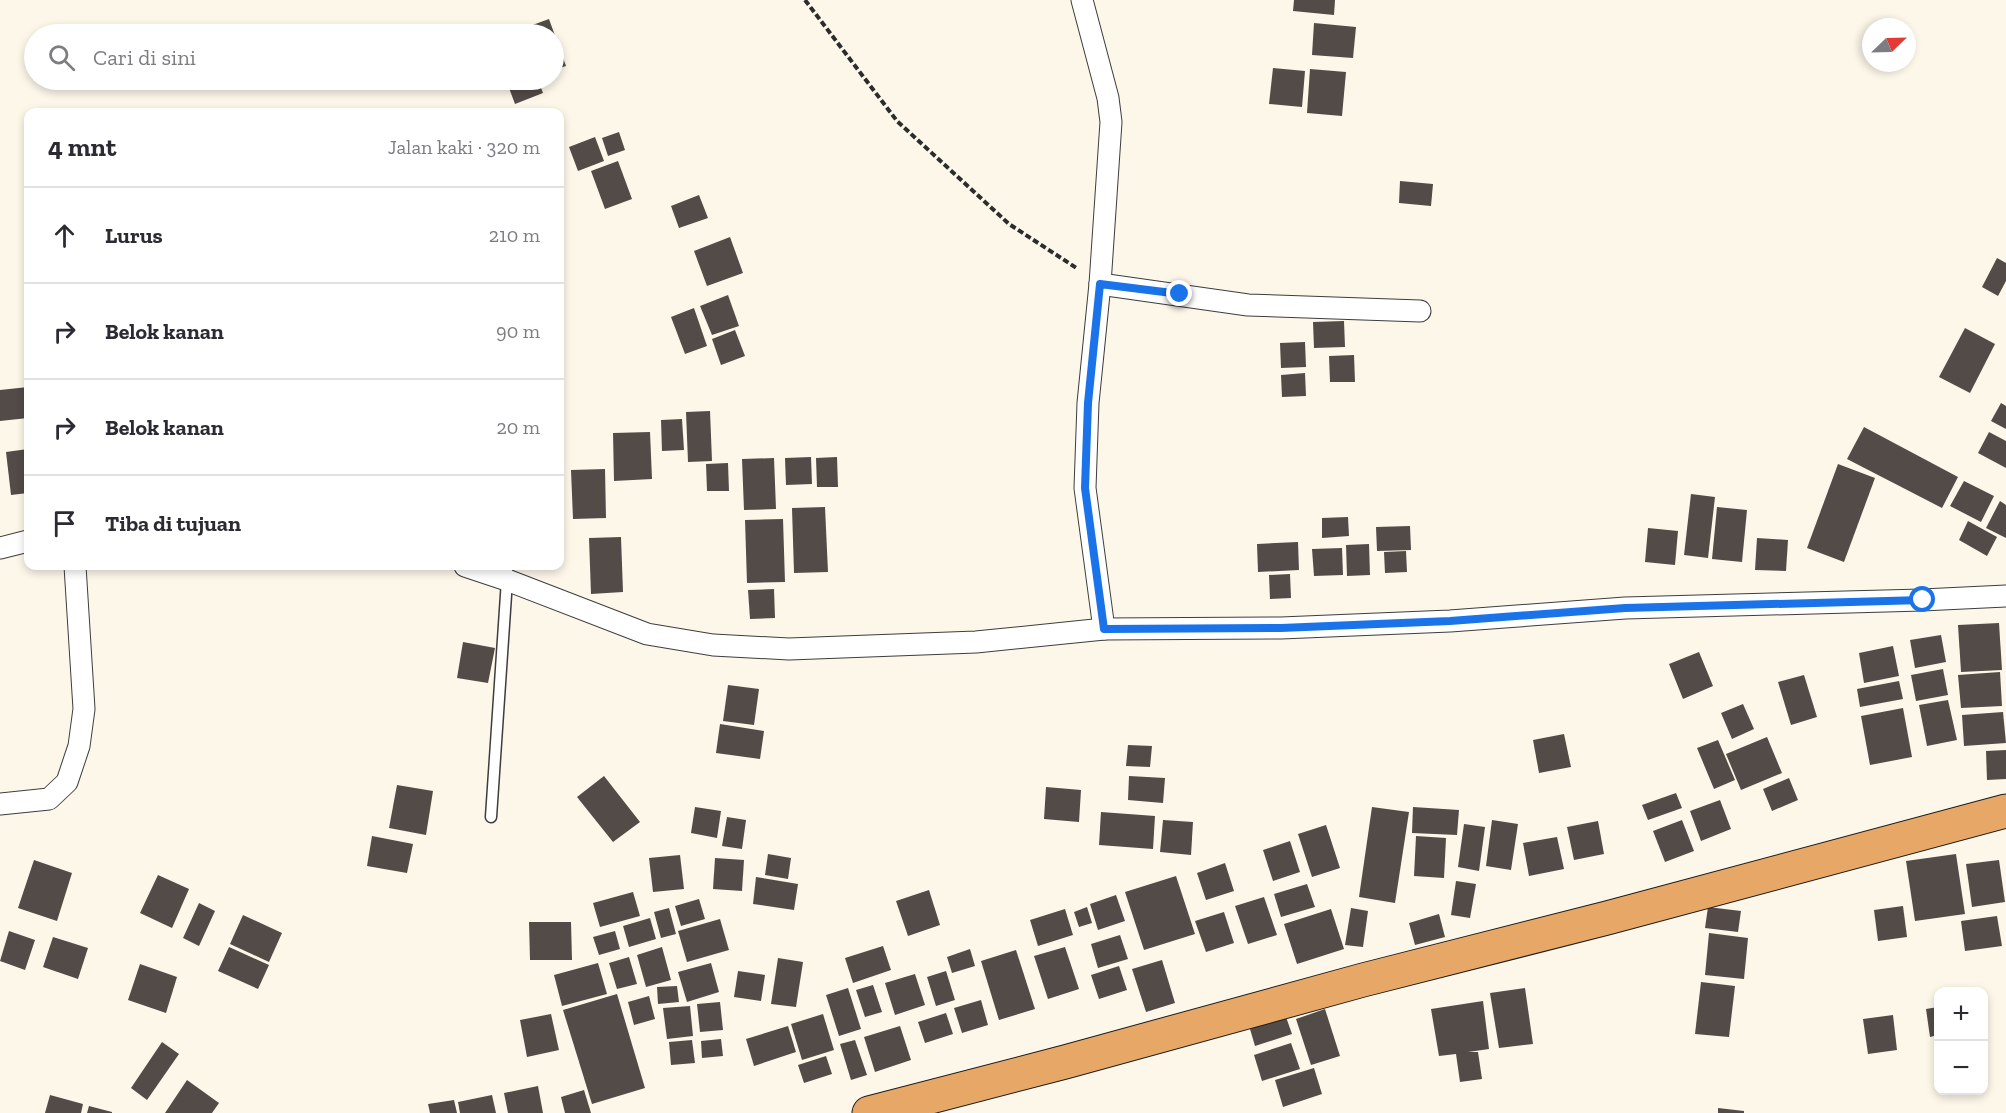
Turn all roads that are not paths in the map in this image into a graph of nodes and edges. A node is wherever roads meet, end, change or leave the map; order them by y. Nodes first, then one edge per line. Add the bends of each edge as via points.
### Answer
1 (1082, 0) edge
2 (1100, 284) junction
3 (1420, 312) dead end
4 (24, 542) edge
5 (0, 548) edge
6 (75, 570) edge
7 (489, 570) edge
8 (507, 573) edge
9 (2006, 596) edge
10 (1104, 629) junction
11 (0, 804) edge
12 (2006, 812) edge
13 (491, 817) dead end
14 (908, 1108) edge
15 (869, 1113) edge

1 - 2 street via 1111,122
2 - 3 street via 1248,305
2 - 10 street via 1088,403 1085,488
4 - 5 street
6 - 11 street via 84,709 79,746 67,782 49,799
7 - 8 street
8 - 10 street via 647,634 713,645 789,649 976,642
8 - 13 lane
9 - 10 street via 1625,608 1326,626
12 - 14 highway via 1351,984
14 - 15 highway

